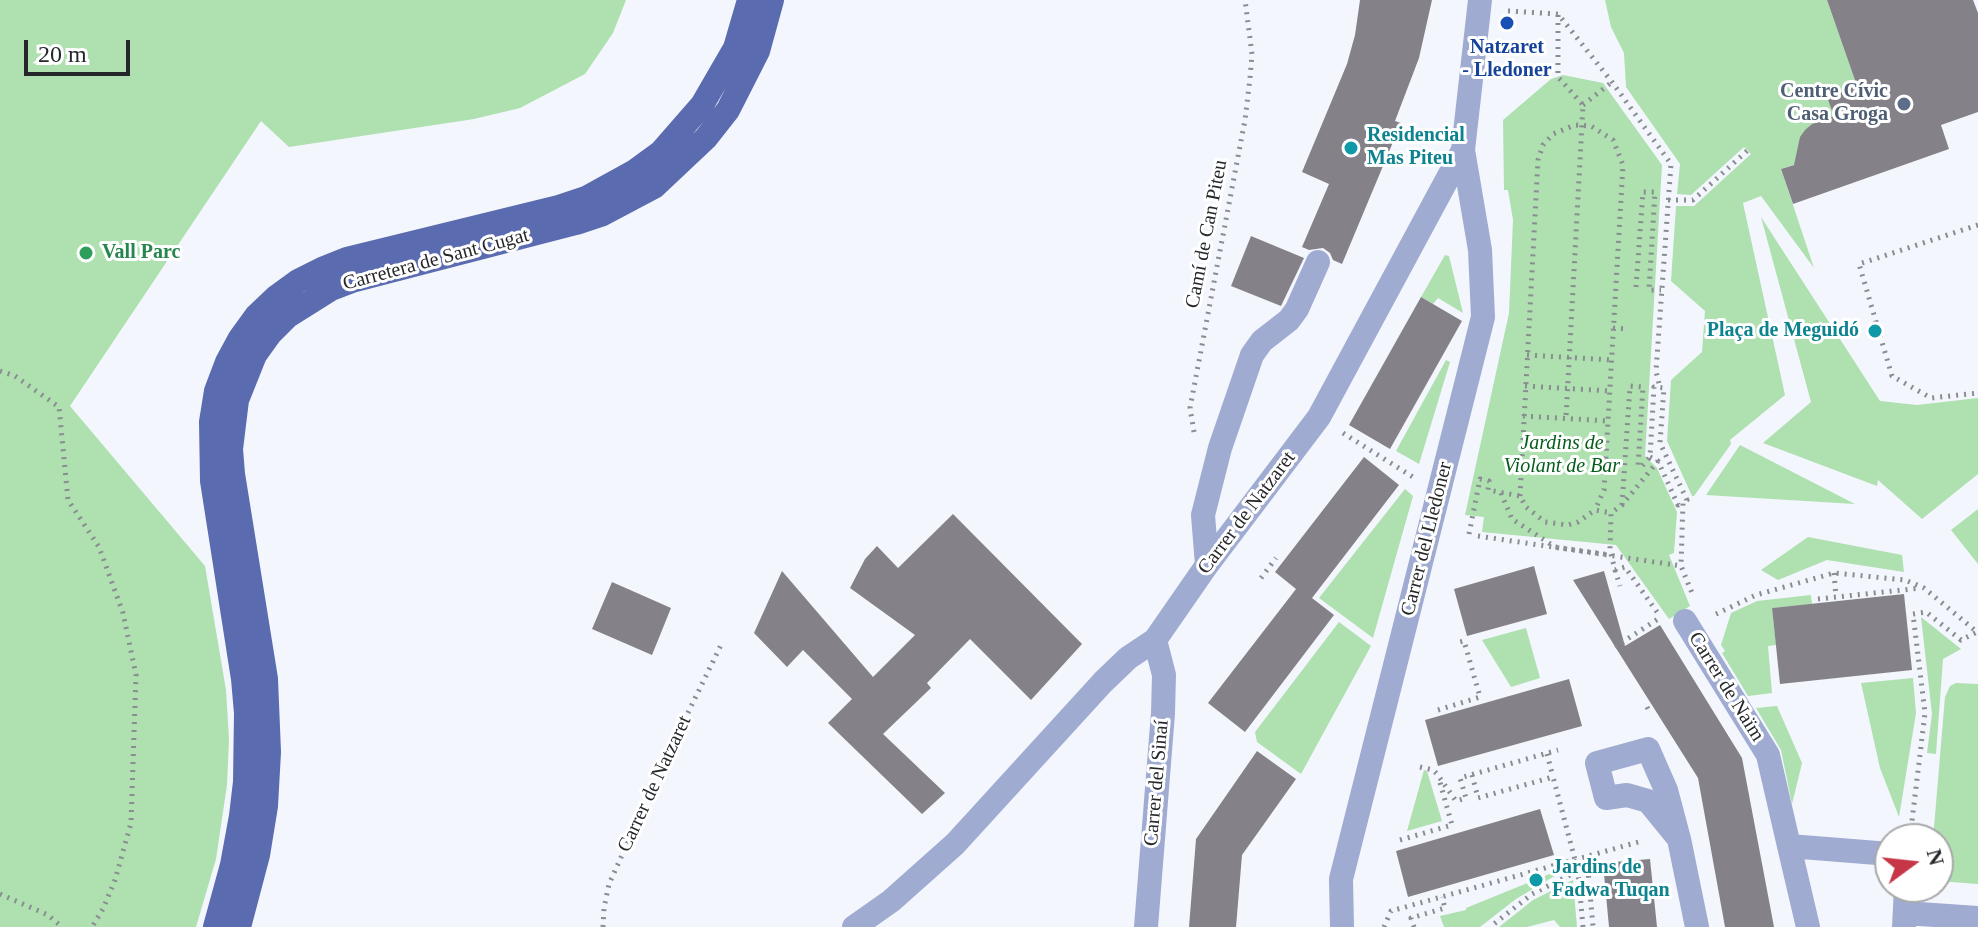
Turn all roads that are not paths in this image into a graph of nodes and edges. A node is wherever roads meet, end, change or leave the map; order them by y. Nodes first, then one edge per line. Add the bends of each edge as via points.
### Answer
1 (749, 0) edge
2 (772, 0) edge
3 (1490, 6) edge
4 (1463, 150) junction
5 (1318, 262) dead end
6 (1207, 565) junction
7 (1685, 621) dead end
8 (1155, 640) junction
9 (1679, 839) dead end
10 (1789, 846) junction
11 (1874, 853) edge
12 (1978, 918) edge
13 (1904, 920) edge
14 (215, 927) edge
15 (239, 927) edge
16 (854, 927) edge
17 (1146, 927) edge
18 (1342, 927) edge
19 (1697, 927) edge
20 (1808, 927) edge

1 - 14 main road, Carretera de Sant Cugat via 735,48 702,105 661,152 635,171 559,207 322,269 276,297 240,338 216,391 211,422 212,481 246,725 241,816
2 - 15 main road, Carretera de Sant Cugat via 758,51 728,110 654,187 576,223 331,289 288,316 255,355 237,400 231,449 266,679 269,752 258,855
3 - 4 street, Carrer de Natzaret
4 - 6 street, Carrer de Natzaret via 1319,417
4 - 18 street, Carrer del Lledoner via 1480,250 1483,317 1341,879
5 - 6 street via 1297,309 1252,355 1203,515
6 - 8 street, Carrer de Natzaret
7 - 10 street, Carrer de Naïm via 1768,755
8 - 16 street, Carrer de Natzaret via 1103,682 955,844
8 - 17 street, Carrer del Sinaí via 1164,675 1163,713
9 - 19 street
10 - 11 street
10 - 20 street, Carrer de Naïm
12 - 13 street

